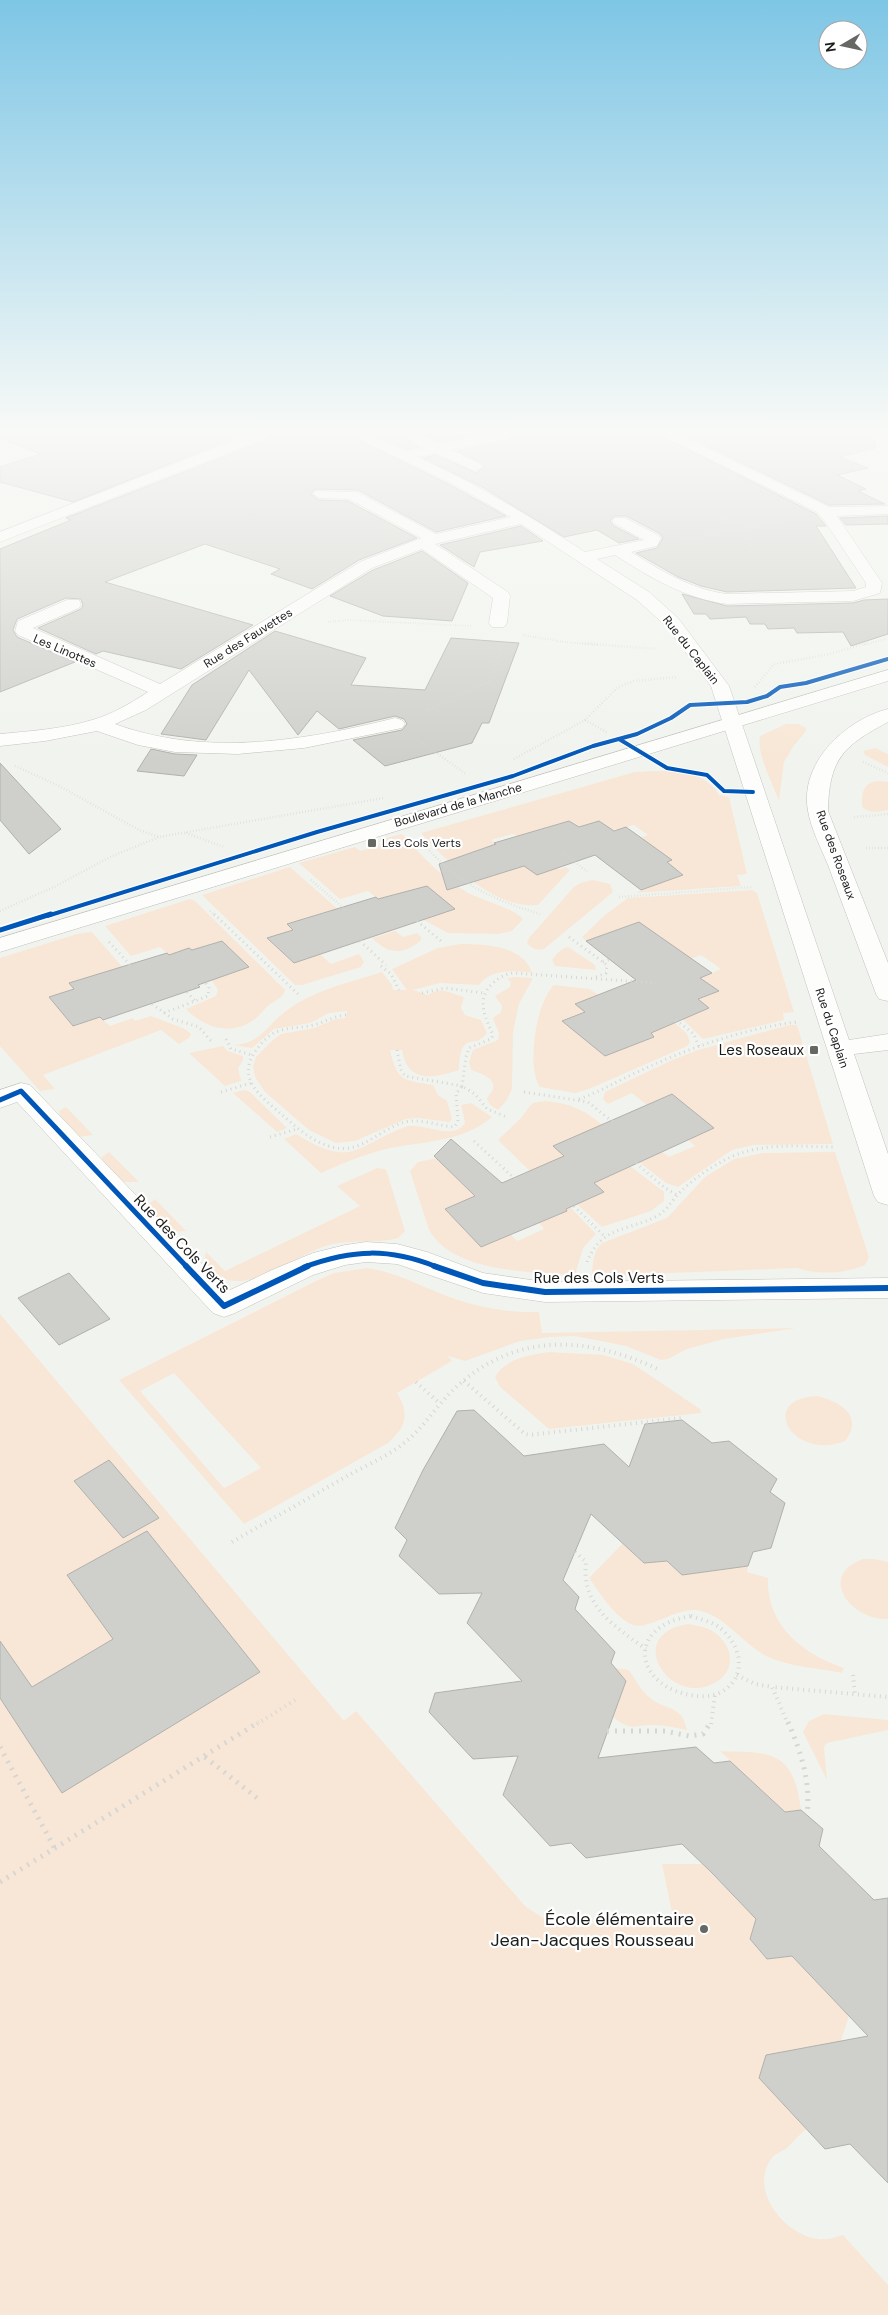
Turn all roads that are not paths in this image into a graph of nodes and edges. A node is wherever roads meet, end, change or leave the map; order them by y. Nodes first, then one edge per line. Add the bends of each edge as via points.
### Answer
1 (424, 543) edge
2 (432, 543) edge
3 (560, 543) edge
4 (651, 543) edge
5 (847, 543) edge
6 (617, 550) junction
7 (582, 557) junction
8 (672, 583) junction
9 (633, 590) junction
10 (73, 604) dead end
11 (503, 627) road end
12 (888, 675) edge
13 (162, 692) junction
14 (888, 715) edge
15 (395, 724) road end
16 (731, 724) junction
17 (98, 725) junction
18 (0, 740) edge
19 (0, 945) edge
20 (888, 994) edge
21 (888, 1042) edge
22 (839, 1049) junction
23 (0, 1100) edge
24 (888, 1196) edge
25 (888, 1288) edge

1 - 13 street, Rue des Fauvettes via 366,565
2 - 11 street via 502,596
3 - 7 street, Rue du Caplain
4 - 6 street
5 - 8 street via 874,583 874,589 863,594 715,598 695,594
6 - 7 street
6 - 8 street
7 - 9 street, Rue du Caplain
8 - 9 street
9 - 16 street, Rue du Caplain via 672,622 693,649 724,698
10 - 13 street, Les Linottes via 24,625 24,631
12 - 16 street, Boulevard de la Manche
13 - 17 street, Rue des Fauvettes
14 - 20 street, Rue des Roseaux via 841,743 821,772 817,789 818,811
15 - 17 street via 303,743 220,748 145,741
16 - 19 street, Boulevard de la Manche
16 - 22 street, Rue du Caplain
17 - 18 street, Rue des Fauvettes
21 - 22 street
22 - 24 street, Rue du Caplain
23 - 25 street, Rue des Cols Verts via 21,1091 224,1306 295,1272 350,1253 388,1252 465,1278 545,1292

